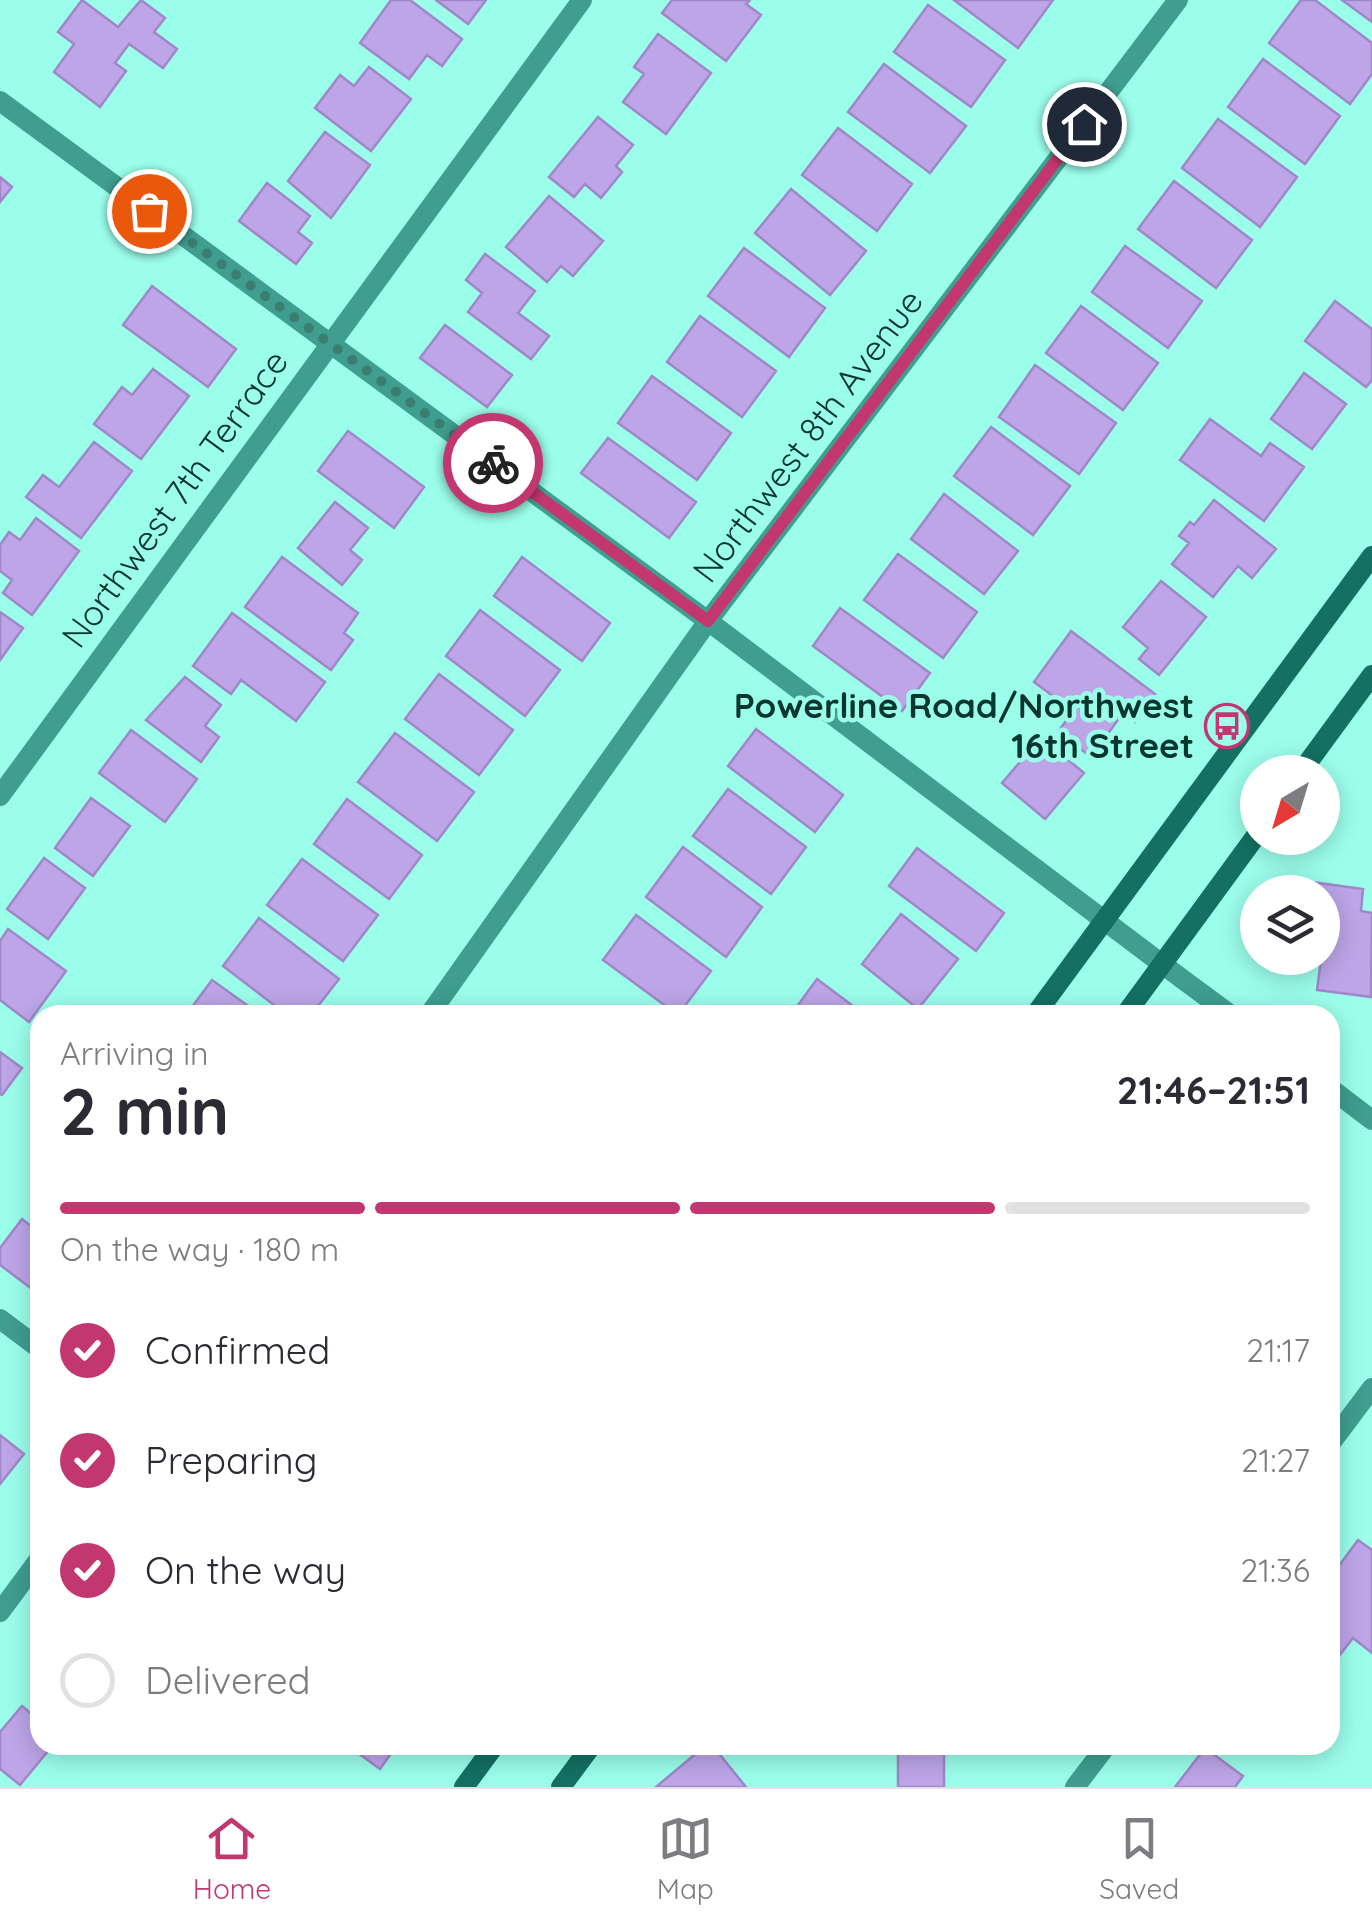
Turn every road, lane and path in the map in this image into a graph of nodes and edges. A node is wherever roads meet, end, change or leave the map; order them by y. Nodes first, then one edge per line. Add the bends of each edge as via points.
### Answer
1 (582, 0) edge
2 (1178, 0) edge
3 (0, 101) edge
4 (328, 342) junction
5 (1372, 556) edge
6 (708, 621) junction
7 (1372, 674) edge
8 (1313, 755) edge
9 (0, 796) edge
10 (1241, 855) edge
11 (1105, 920) junction
12 (1162, 964) junction
13 (436, 1005) edge
14 (1042, 1005) edge
15 (1132, 1005) edge
16 (1218, 1005) edge
17 (1340, 1096) edge
18 (1372, 1120) edge
19 (0, 1320) edge
20 (30, 1342) edge
21 (1372, 1388) edge
22 (1340, 1431) edge
23 (30, 1572) edge
24 (0, 1612) edge
25 (487, 1755) edge
26 (579, 1755) edge
27 (1100, 1755) edge
28 (464, 1787) edge
29 (562, 1787) edge
30 (1076, 1787) edge

1 - 4 street, Northwest 7th Terrace
2 - 6 street, Northwest 8th Avenue
3 - 4 street
4 - 6 street
4 - 9 street, Northwest 7th Terrace
5 - 11 main road
6 - 11 street
6 - 13 street, Northwest 8th Avenue
7 - 8 main road
10 - 12 main road
11 - 12 street
11 - 14 main road
12 - 15 main road
12 - 16 street
17 - 18 street
19 - 20 street
21 - 22 street
23 - 24 street
25 - 28 main road
26 - 29 main road
27 - 30 street

